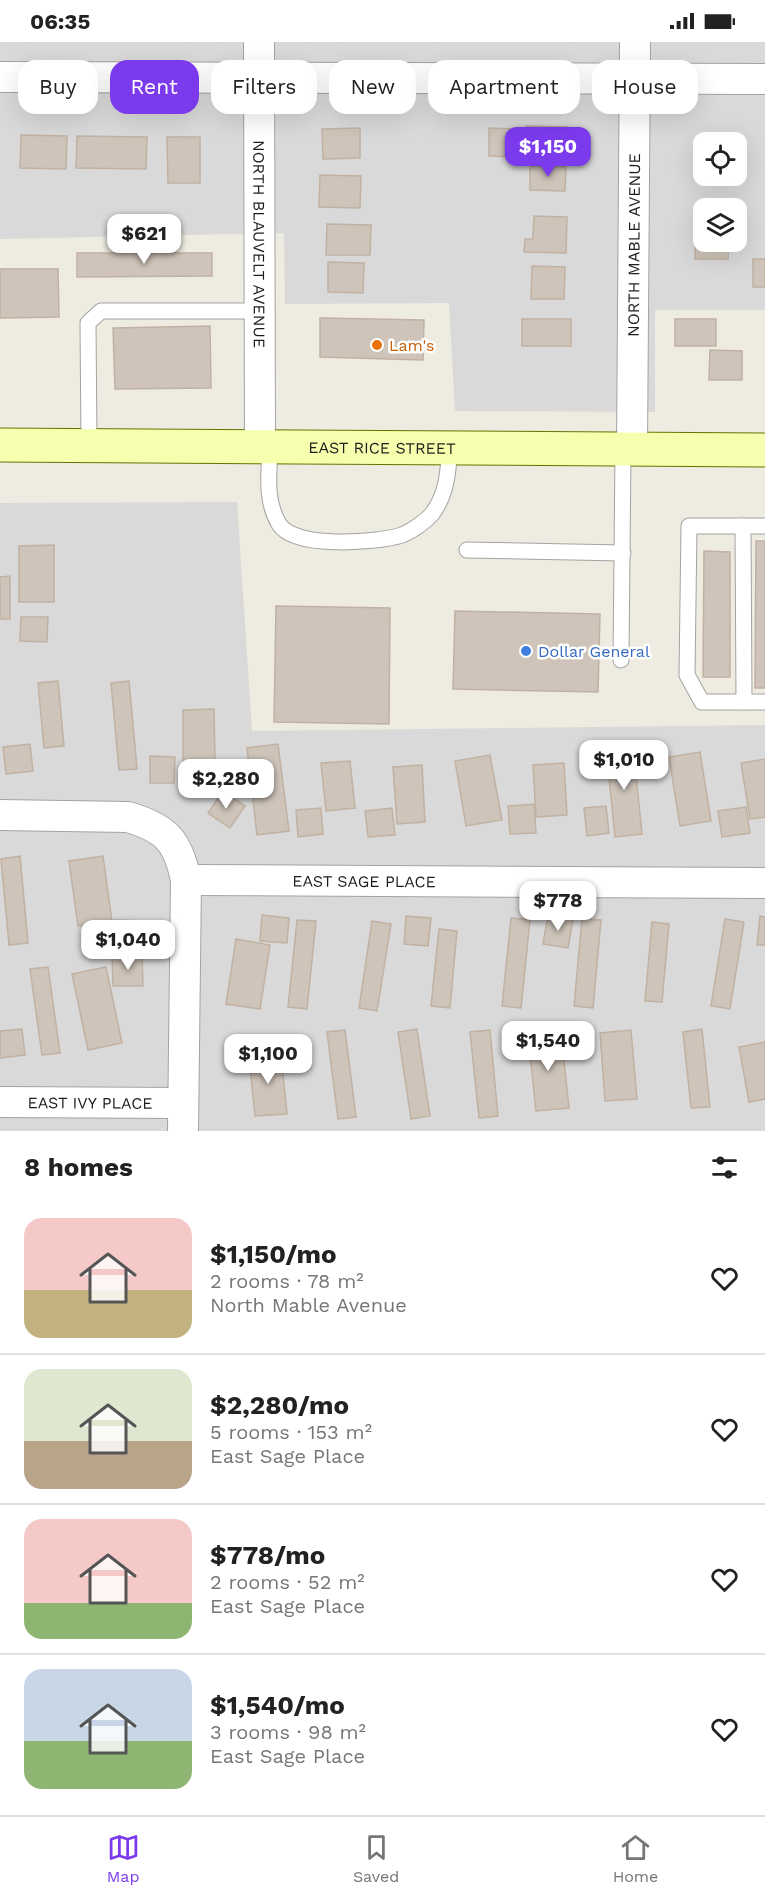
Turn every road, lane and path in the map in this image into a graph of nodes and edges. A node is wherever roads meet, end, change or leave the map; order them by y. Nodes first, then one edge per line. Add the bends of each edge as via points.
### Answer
1 (259, 42) edge
2 (635, 42) edge
3 (260, 60) edge
4 (635, 60) edge
5 (0, 77) edge
6 (211, 78) edge
7 (317, 78) edge
8 (592, 79) edge
9 (698, 79) edge
10 (765, 79) edge
11 (260, 114) edge
12 (634, 114) edge
13 (260, 311) junction
14 (0, 445) edge
15 (89, 445) junction
16 (265, 448) junction
17 (450, 448) junction
18 (628, 449) junction
19 (765, 450) edge
20 (743, 526) junction
21 (765, 526) edge
22 (467, 550) dead end
23 (623, 553) junction
24 (621, 660) dead end
25 (744, 702) junction
26 (765, 702) edge
27 (0, 815) edge
28 (186, 880) junction
29 (765, 884) edge
30 (0, 1102) edge
31 (182, 1117) edge

1 - 3 street, NORTH BLAUVELT AVENUE
2 - 4 street, NORTH MABLE AVENUE
5 - 6 street
7 - 8 street
9 - 10 street
11 - 13 street, NORTH BLAUVELT AVENUE
12 - 18 street, NORTH MABLE AVENUE
13 - 15 lane via 100,311 88,323
13 - 16 street, NORTH BLAUVELT AVENUE
14 - 15 main road, EAST RICE STREET
15 - 16 main road, EAST RICE STREET
16 - 17 main road, EAST RICE STREET
16 - 17 lane via 272,510 290,535 308,540 380,540 404,534 420,524 431,515 446,488
17 - 18 main road, EAST RICE STREET
18 - 19 main road, EAST RICE STREET
18 - 23 lane
20 - 21 lane
20 - 25 lane
20 - 25 lane via 689,526 687,675 702,702
22 - 23 lane
23 - 24 lane
25 - 26 lane
27 - 28 street via 128,817 144,822 167,835 180,854
28 - 29 street, EAST SAGE PLACE
28 - 31 street
30 - 31 street, EAST IVY PLACE

